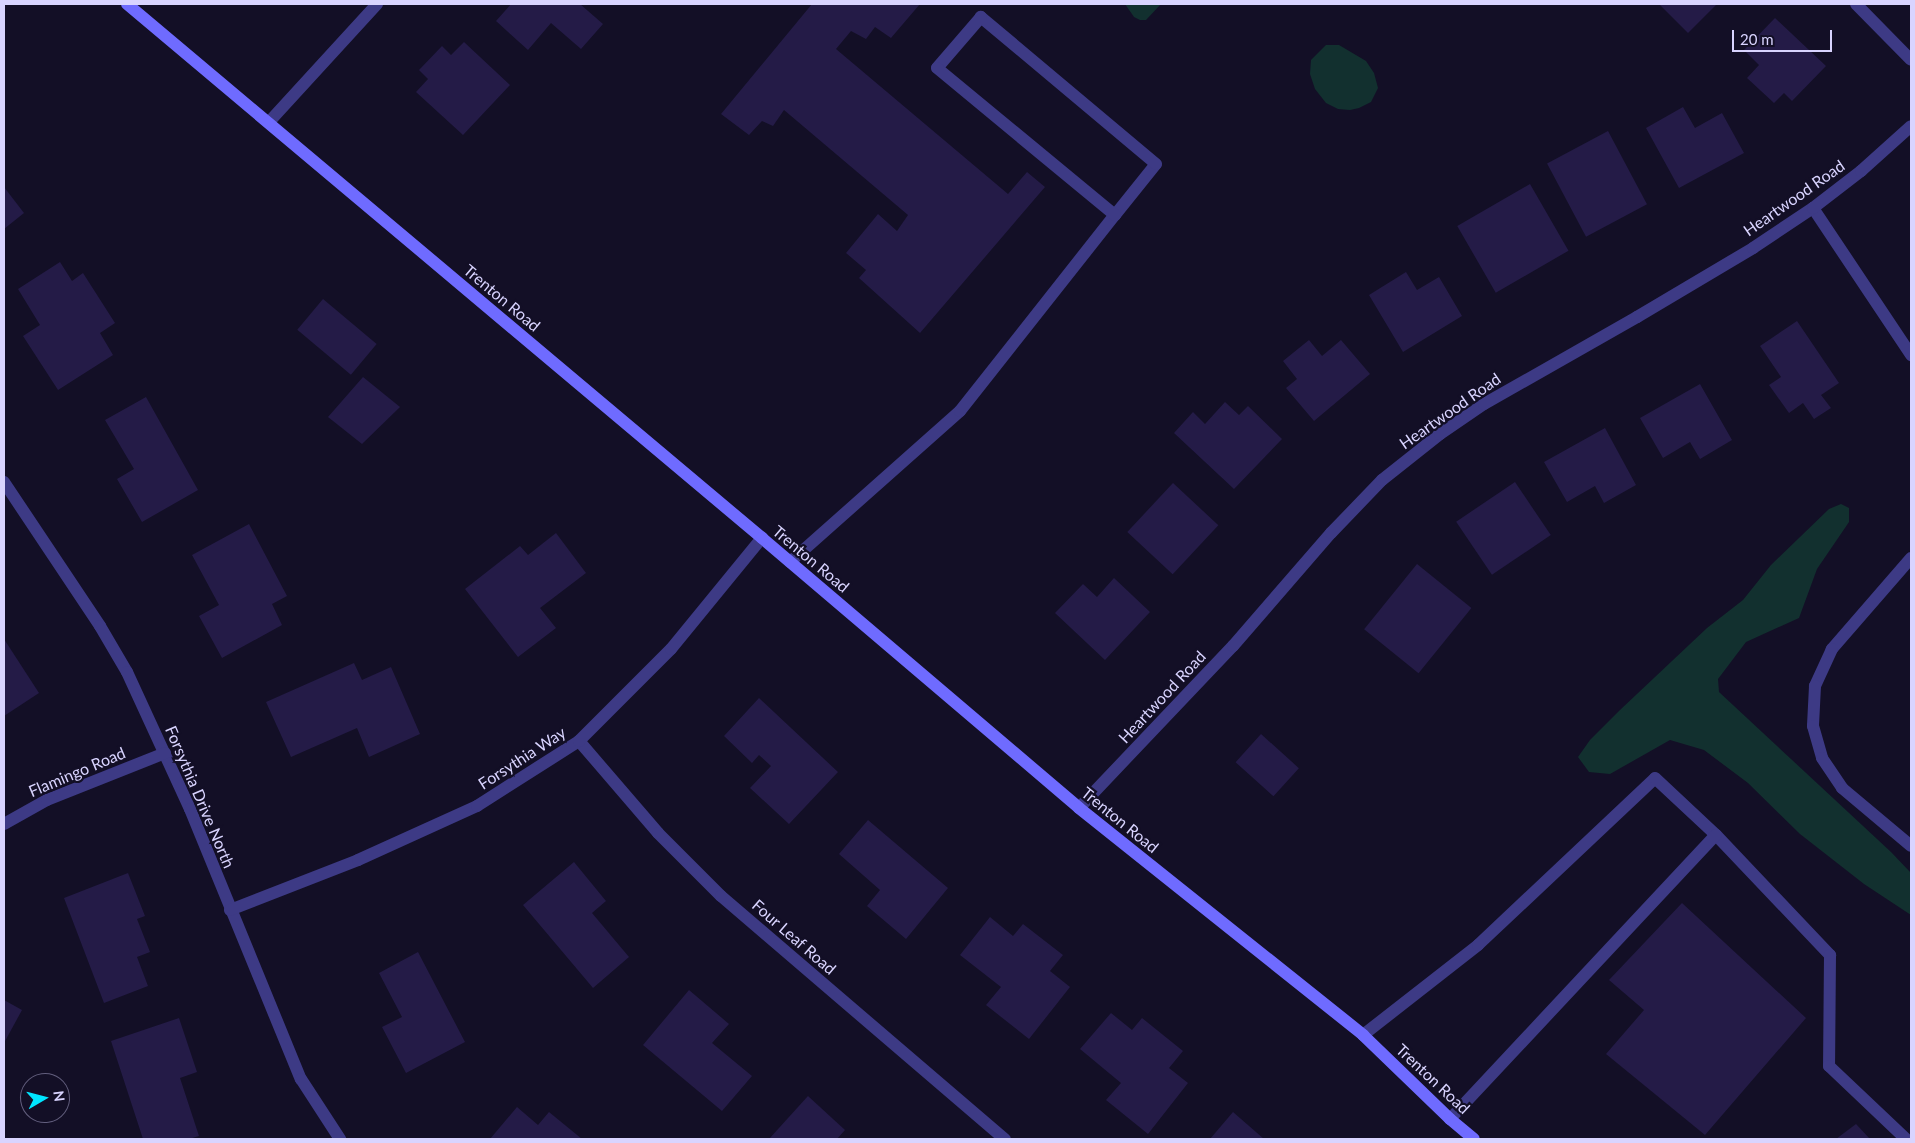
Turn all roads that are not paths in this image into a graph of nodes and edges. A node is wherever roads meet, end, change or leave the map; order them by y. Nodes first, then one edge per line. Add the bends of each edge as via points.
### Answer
1 (127, 4) edge
2 (377, 4) edge
3 (1856, 4) edge
4 (1911, 60) edge
5 (269, 122) junction
6 (1911, 126) edge
7 (1812, 208) junction
8 (1115, 216) junction
9 (1911, 354) edge
10 (4, 482) edge
11 (762, 538) junction
12 (1911, 558) edge
13 (790, 562) junction
14 (579, 741) junction
15 (165, 753) junction
16 (1079, 808) junction
17 (4, 824) edge
18 (1716, 835) junction
19 (1911, 846) edge
20 (230, 910) junction
21 (1363, 1035) junction
22 (1450, 1119) junction
23 (340, 1139) edge
24 (1005, 1139) edge
25 (1474, 1139) edge
26 (1906, 1139) edge

1 - 5 main road, Trenton Road
2 - 5 street
3 - 4 street
5 - 11 main road, Trenton Road
6 - 7 street, Heartwood Road via 1861,171
7 - 9 street
7 - 16 street, Heartwood Road via 1754,248 1484,404 1389,474 1332,533 1233,646
8 - 8 street via 1156,164 981,17 937,68
8 - 13 street via 960,411
10 - 15 street, Forsythia Drive North via 100,626 127,672
11 - 13 main road, Trenton Road
11 - 14 street, Forsythia Way via 671,649
12 - 19 street via 1832,649 1815,686 1813,726 1822,758 1842,788
13 - 16 main road, Trenton Road
14 - 20 street, Forsythia Way via 477,806 358,860
14 - 24 street, Four Leaf Road via 658,833 721,896
15 - 17 street, Flamingo Road via 47,800
15 - 20 street, Forsythia Drive North
16 - 21 main road, Trenton Road
18 - 21 street via 1655,778 1478,945
18 - 22 street
18 - 26 street via 1830,955 1828,1066
20 - 23 street, Forsythia Drive North via 301,1079
21 - 22 main road, Trenton Road
22 - 25 main road, Trenton Road

